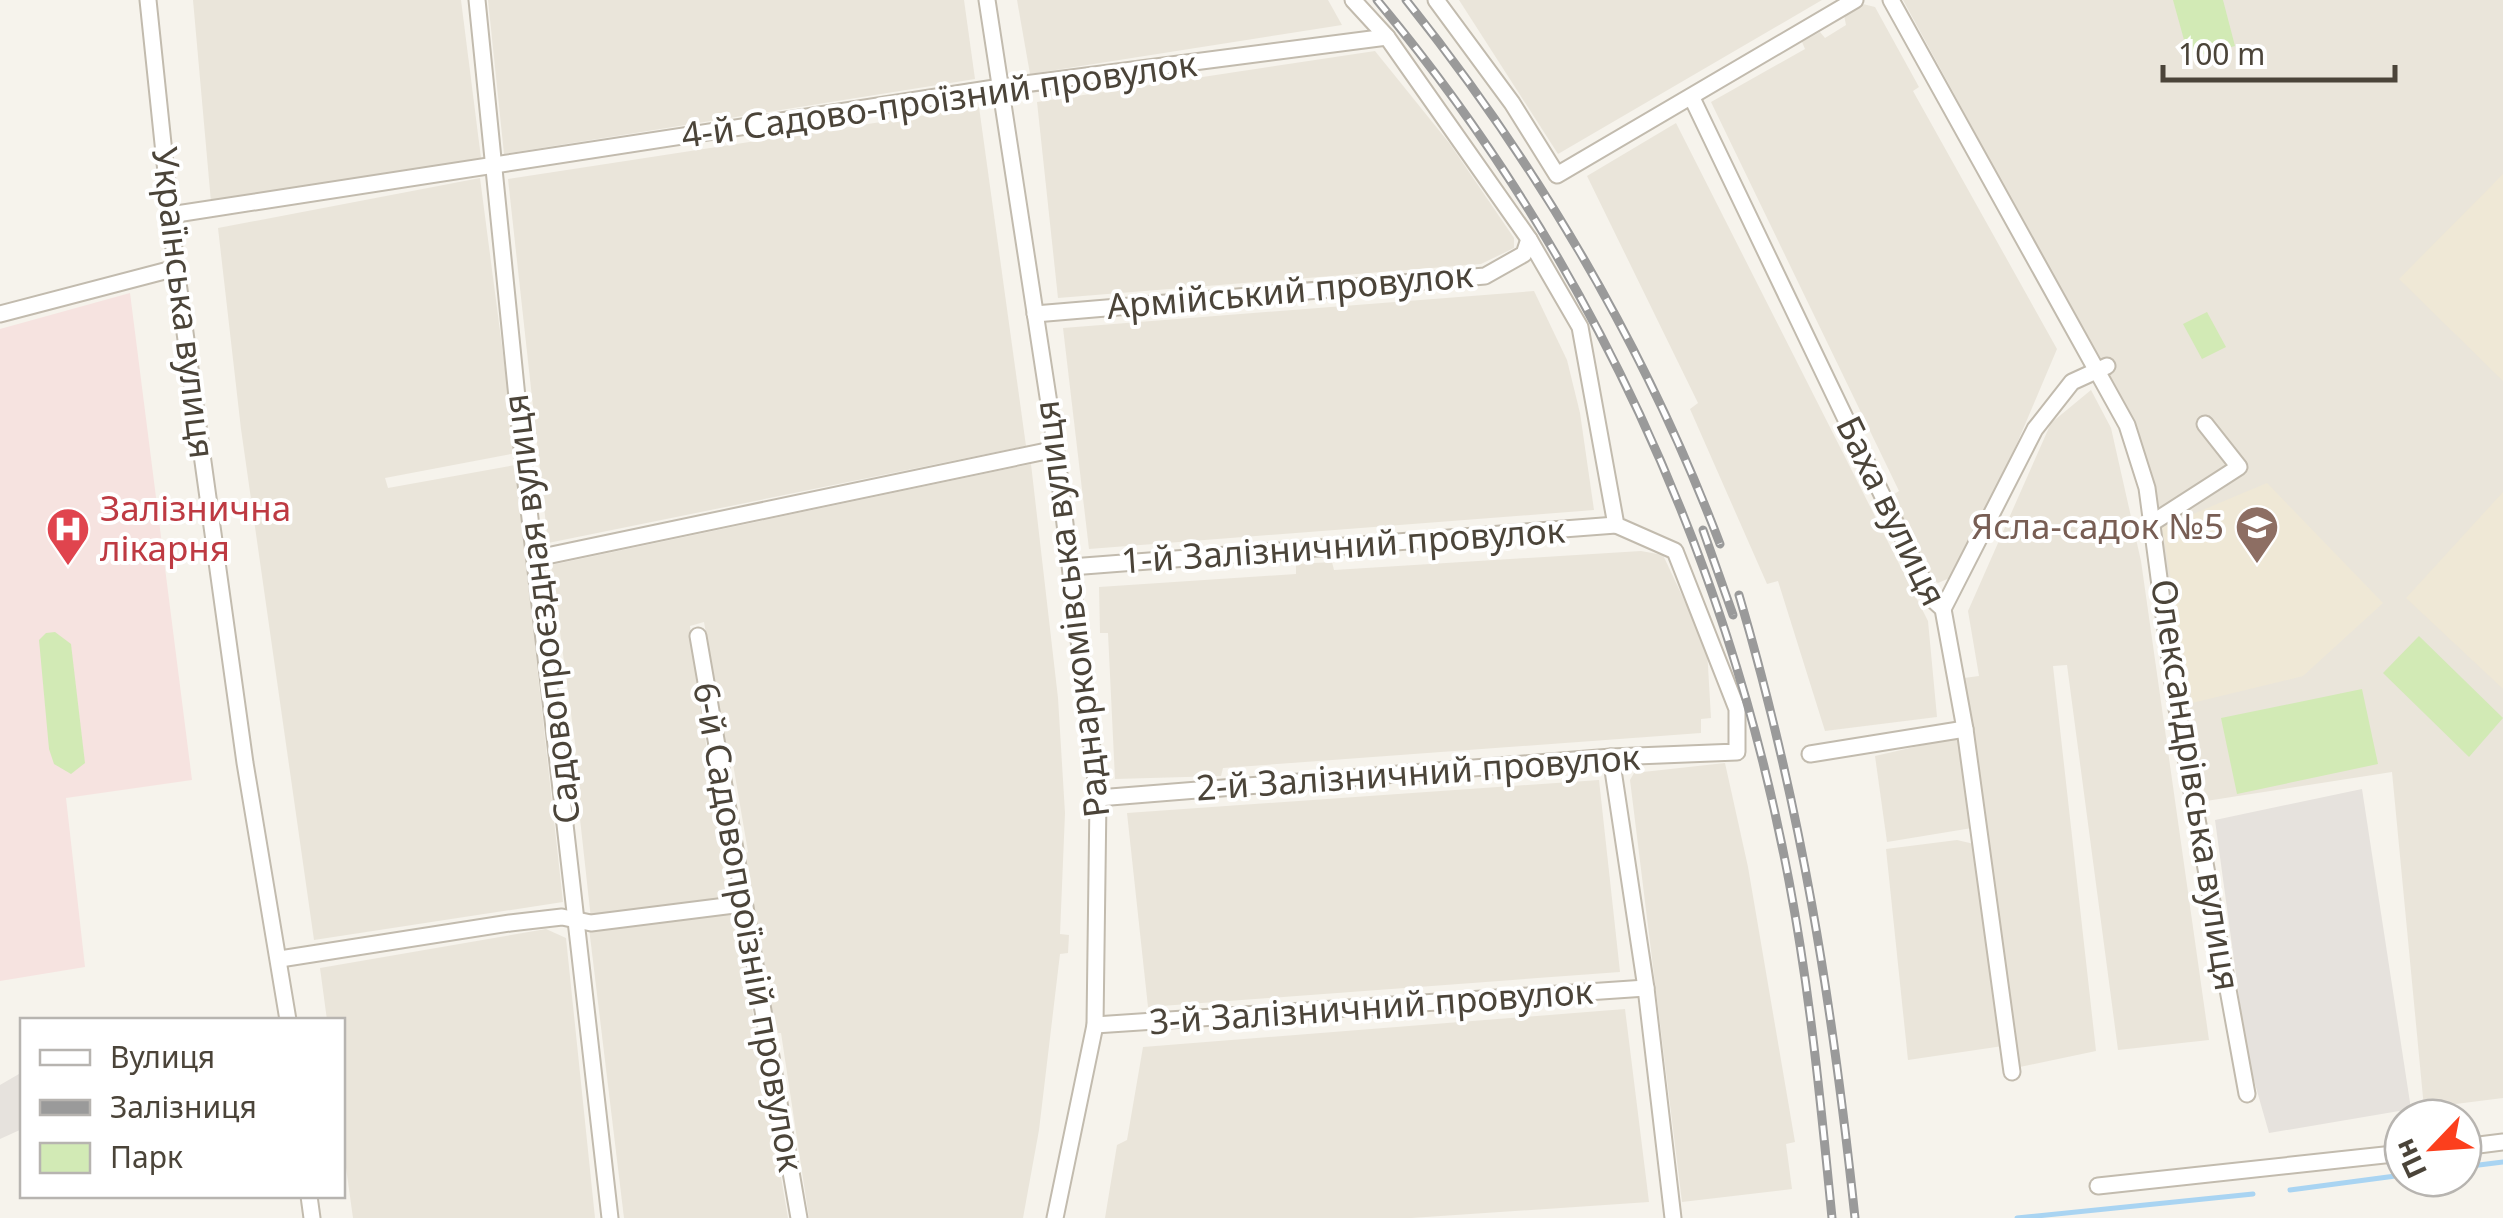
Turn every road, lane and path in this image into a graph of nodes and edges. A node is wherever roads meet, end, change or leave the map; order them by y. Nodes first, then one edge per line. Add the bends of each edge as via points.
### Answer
1 (148, 0) edge
2 (477, 0) edge
3 (987, 0) edge
4 (1353, 0) edge
5 (1436, 0) edge
6 (1855, 0) edge
7 (1891, 0) edge
8 (1387, 38) junction
9 (1002, 87) junction
10 (1692, 98) junction
11 (492, 166) junction
12 (170, 216) junction
13 (1530, 239) junction
14 (176, 268) junction
15 (0, 314) edge
16 (1035, 314) junction
17 (2103, 368) junction
18 (2205, 424) dead end
19 (1056, 450) junction
20 (2152, 523) junction
21 (1616, 525) junction
22 (536, 558) junction
23 (1071, 567) junction
24 (1943, 608) junction
25 (698, 636) dead end
26 (1964, 728) junction
27 (1810, 754) dead end
28 (1610, 757) junction
29 (1098, 798) junction
30 (742, 904) junction
31 (579, 923) junction
32 (280, 959) junction
33 (1646, 988) junction
34 (288, 1018) edge
35 (1095, 1024) junction
36 (2012, 1072) dead end
37 (2247, 1094) dead end
38 (2383, 1155) edge
39 (2098, 1186) dead end
40 (610, 1218) edge
41 (799, 1218) edge
42 (1056, 1218) edge
43 (1673, 1218) edge

1 - 12 street, Українська вулиця
2 - 11 street, Садовопроєздная вулиця
3 - 9 street, Раднаркомівська вулиця
4 - 8 street
5 - 10 street via 1557,176
6 - 10 street
7 - 17 street, Олександрівська вулиця via 2049,289
8 - 9 street, 4-й Садово-проїзний провулок
8 - 13 street
9 - 11 street, 4-й Садово-проїзний провулок
9 - 16 street, Раднаркомівська вулиця
10 - 24 street, Баха вулиця via 1932,599
11 - 12 street, 4-й Садово-проїзний провулок
11 - 22 street, Садовопроєздная вулиця
12 - 14 street, Українська вулиця
13 - 16 street, Армійський провулок via 1524,254 1485,276
13 - 21 street via 1580,328
14 - 15 street
14 - 32 street, Українська вулиця via 245,763
16 - 19 street, Раднаркомівська вулиця
17 - 20 street, Олександрівська вулиця
17 - 24 street via 2072,382 2035,429
18 - 20 street via 2238,467
19 - 22 street
19 - 23 street, Раднаркомівська вулиця
20 - 37 street, Олександрівська вулиця via 2175,698
21 - 23 street, 1-й Залізничний провулок
21 - 28 street, 2-й Залізничний провулок via 1674,551 1737,709 1737,752
22 - 31 street, Садовопроєздная вулиця
23 - 29 street, Раднаркомівська вулиця
24 - 26 street, Баха вулиця
25 - 30 street, 6-й Садовопроїзній провулок
26 - 27 street
26 - 36 street, Баха вулиця
28 - 29 street, 2-й Залізничний провулок
28 - 33 street
29 - 35 street, Раднаркомівська вулиця
30 - 31 street
30 - 41 street, 6-й Садовопроїзній провулок
31 - 32 street via 562,917 510,923
31 - 40 street, Садовопроєздная вулиця
32 - 34 street, Українська вулиця
33 - 35 street, 3-й Залізничний провулок
33 - 43 street
35 - 42 street, Раднаркомівська вулиця
38 - 39 street

